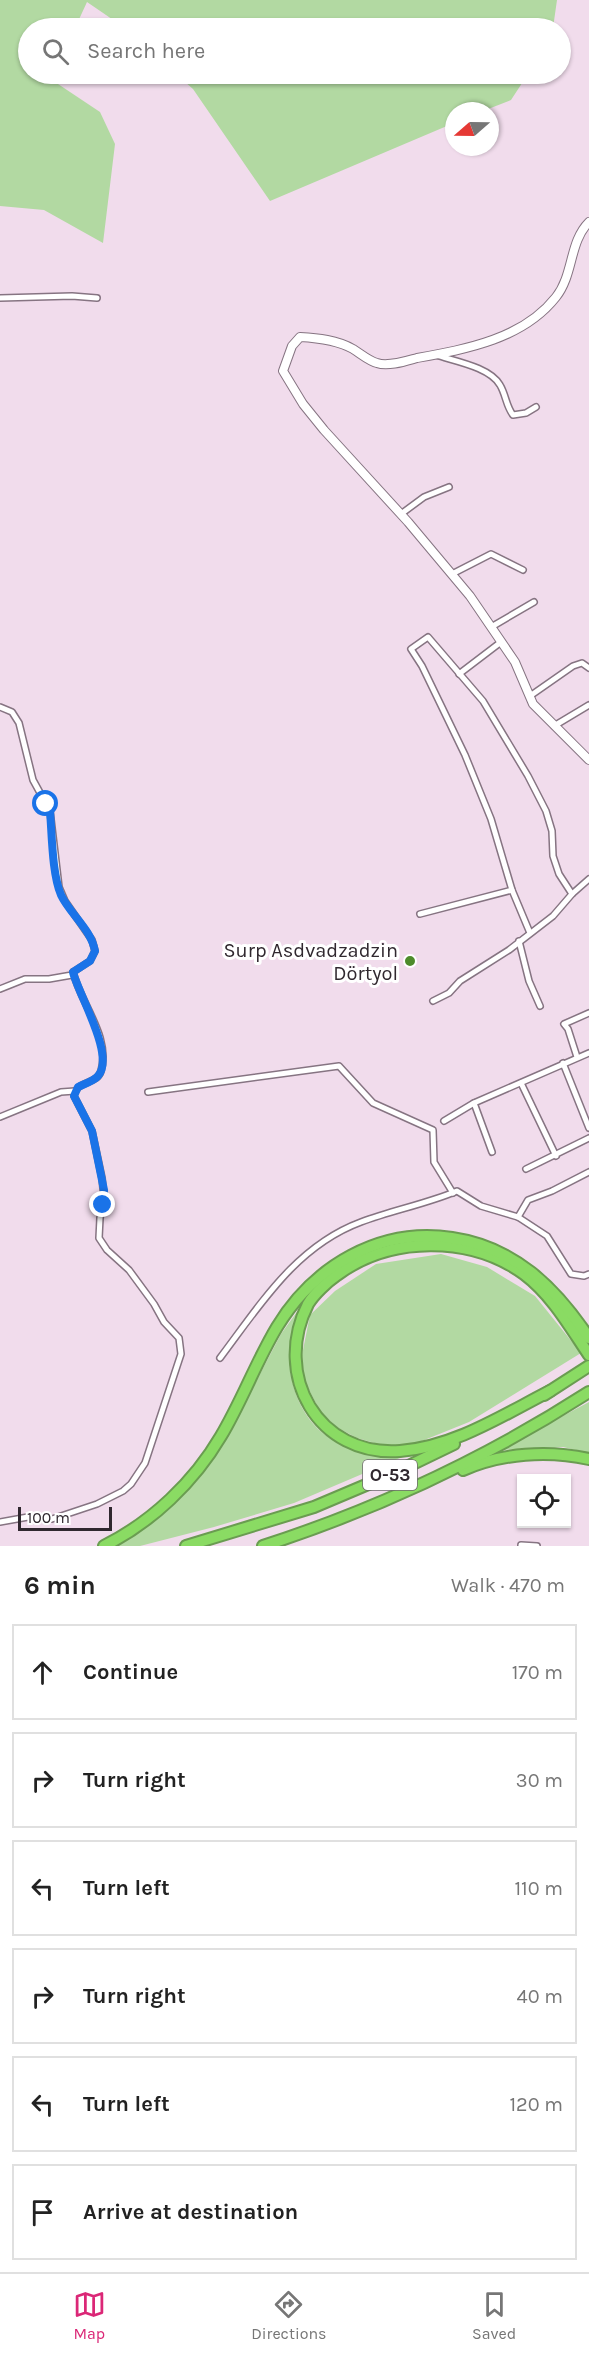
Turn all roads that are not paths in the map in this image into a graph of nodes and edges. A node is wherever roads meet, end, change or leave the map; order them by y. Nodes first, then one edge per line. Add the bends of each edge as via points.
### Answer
1 (589, 222) edge
2 (0, 298) edge
3 (97, 298) dead end
4 (434, 355) junction
5 (536, 407) dead end
6 (449, 487) dead end
7 (401, 514) junction
8 (523, 570) dead end
9 (452, 574) junction
10 (534, 602) dead end
11 (493, 626) junction
12 (501, 642) junction
13 (589, 668) edge
14 (459, 674) junction
15 (530, 696) junction
16 (589, 705) edge
17 (0, 707) edge
18 (555, 726) junction
19 (589, 760) edge
20 (589, 879) edge
21 (512, 890) junction
22 (572, 894) junction
23 (420, 914) dead end
24 (530, 933) junction
25 (519, 941) junction
26 (73, 972) junction
27 (0, 989) edge
28 (434, 1001) dead end
29 (540, 1006) dead end
30 (589, 1013) edge
31 (589, 1053) edge
32 (576, 1057) junction
33 (563, 1063) junction
34 (521, 1083) junction
35 (75, 1091) junction
36 (148, 1092) dead end
37 (474, 1103) junction
38 (0, 1117) edge
39 (444, 1121) dead end
40 (589, 1128) edge
41 (589, 1138) edge
42 (492, 1152) dead end
43 (556, 1156) junction
44 (526, 1169) dead end
45 (589, 1172) edge
46 (453, 1193) junction
47 (518, 1217) junction
48 (589, 1274) edge
49 (589, 1338) edge
50 (589, 1355) edge
51 (220, 1358) dead end
52 (589, 1366) edge
53 (550, 1391) junction
54 (589, 1392) edge
55 (589, 1459) edge
56 (0, 1522) edge
57 (321, 1527) junction
58 (521, 1543) edge
59 (104, 1546) edge
60 (186, 1546) edge
61 (263, 1546) edge
62 (537, 1546) edge

1 - 4 street via 580,234 567,280 540,314 496,339
2 - 3 street
4 - 5 street via 493,375 513,415
4 - 7 street via 378,364 322,338 300,337 292,346 283,371 324,430
6 - 7 street via 424,497
7 - 9 street
8 - 9 street via 491,554
9 - 11 street
10 - 11 street
11 - 12 street
12 - 14 street
12 - 15 street
13 - 15 street via 582,663 573,666
14 - 21 street via 428,637 411,649 465,755
14 - 22 street via 483,701 546,811 553,856
15 - 18 street
16 - 18 street
17 - 26 street via 15,716 33,780 50,811 61,894 94,946 94,956
18 - 19 street
20 - 22 street
21 - 23 street
21 - 24 street
22 - 24 street via 553,916
24 - 25 street
25 - 28 street
25 - 29 street
26 - 27 street via 48,979 25,979
26 - 35 street via 99,1036 102,1059 98,1076
30 - 32 street via 564,1024
31 - 32 street
32 - 33 street
33 - 34 street
33 - 40 street
34 - 37 street
34 - 43 street
35 - 38 street via 62,1092
35 - 56 street via 92,1131 102,1178 99,1238 129,1270 179,1338 181,1354 145,1463 131,1484 97,1504 52,1519
36 - 46 street via 339,1066 373,1102 433,1130 434,1162
37 - 39 street
37 - 42 street
41 - 43 street
43 - 44 street
45 - 47 street via 528,1200
46 - 47 street via 457,1191 481,1206
46 - 51 street via 360,1222 313,1248 284,1274
47 - 48 street via 547,1236 571,1274
49 - 59 highway via 555,1292 499,1250 471,1240 435,1236 391,1239 369,1246 323,1273 298,1298 278,1325 221,1436 185,1485 145,1520
50 - 53 highway via 548,1297 524,1274 495,1258 443,1245 394,1249 351,1265 309,1302 296,1345 300,1386 321,1423 355,1446 377,1451 430,1446 464,1435
52 - 53 highway, O-53
53 - 60 highway, O-53 via 392,1474 314,1507
54 - 57 highway, O-53 via 477,1456 401,1494
55 - 57 highway via 555,1454 503,1458
57 - 61 highway, O-53
58 - 62 street

